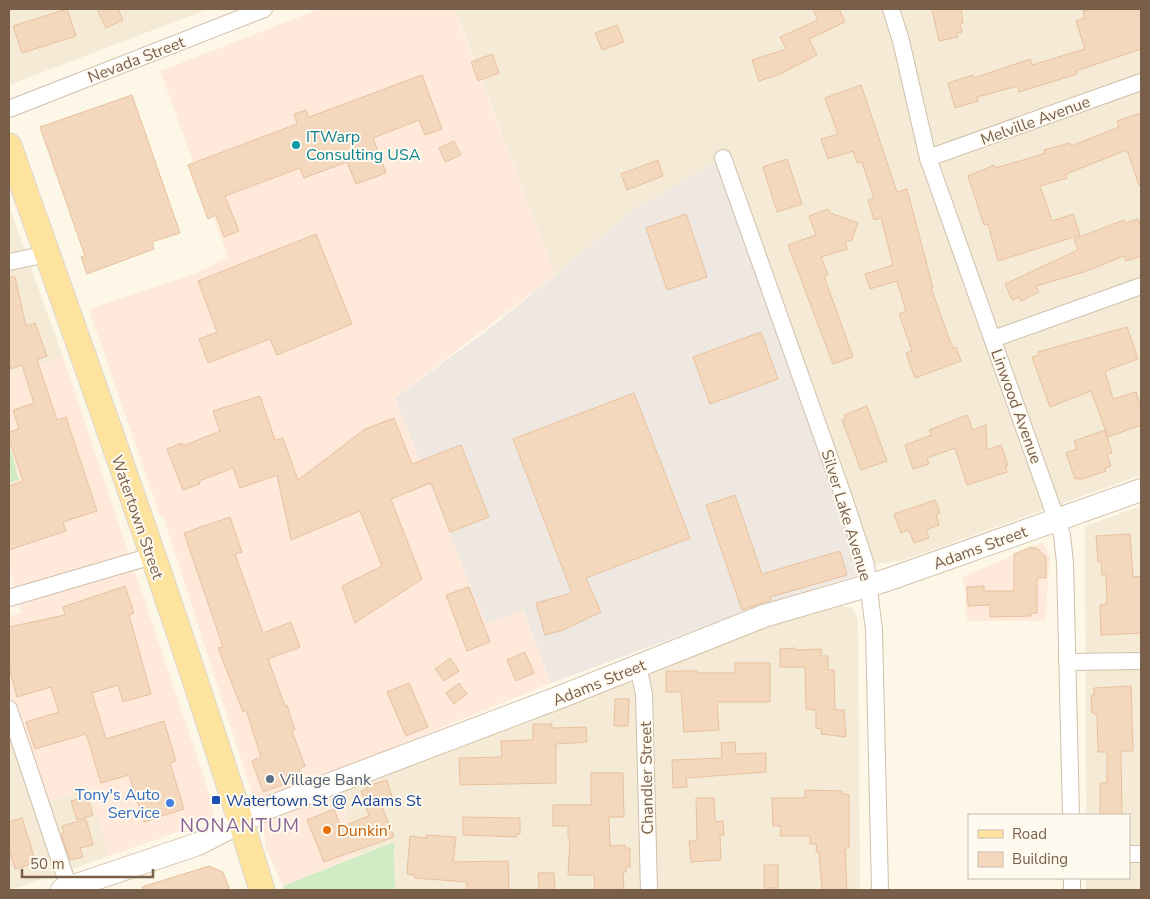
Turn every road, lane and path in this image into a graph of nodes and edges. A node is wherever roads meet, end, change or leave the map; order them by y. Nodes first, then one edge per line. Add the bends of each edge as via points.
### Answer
1 (264, 9) edge
2 (891, 9) edge
3 (1141, 82) edge
4 (9, 108) edge
5 (9, 146) edge
6 (723, 158) dead end
7 (928, 158) junction
8 (47, 254) junction
9 (9, 262) edge
10 (1141, 286) edge
11 (993, 339) junction
12 (1141, 490) edge
13 (1058, 520) junction
14 (152, 556) junction
15 (870, 586) junction
16 (9, 598) edge
17 (1141, 661) edge
18 (1068, 662) junction
19 (638, 666) junction
20 (9, 709) edge
21 (1071, 814) edge
22 (241, 822) junction
23 (66, 889) edge
24 (262, 890) edge
25 (649, 890) edge
26 (880, 890) edge

1 - 4 street, Nevada Street
2 - 7 street, Linwood Avenue
3 - 7 street, Melville Avenue
5 - 8 main road, Watertown Street
6 - 15 street, Silver Lake Avenue via 844,498
7 - 11 street, Linwood Avenue
8 - 9 street
8 - 14 main road, Watertown Street
10 - 11 street
11 - 13 street, Linwood Avenue
12 - 13 street, Adams Street
13 - 15 street, Adams Street
13 - 18 street, Linwood Avenue via 1065,555
14 - 16 street
14 - 22 main road, Watertown Street
15 - 19 street, Adams Street via 764,616
15 - 26 street, Silver Lake Avenue via 874,630
17 - 18 street
18 - 21 street, Linwood Avenue
19 - 22 street, Adams Street via 270,807
19 - 25 street, Chandler Street via 644,694
20 - 23 street
22 - 23 street, Adams Street via 198,844
22 - 24 main road, Watertown Street

